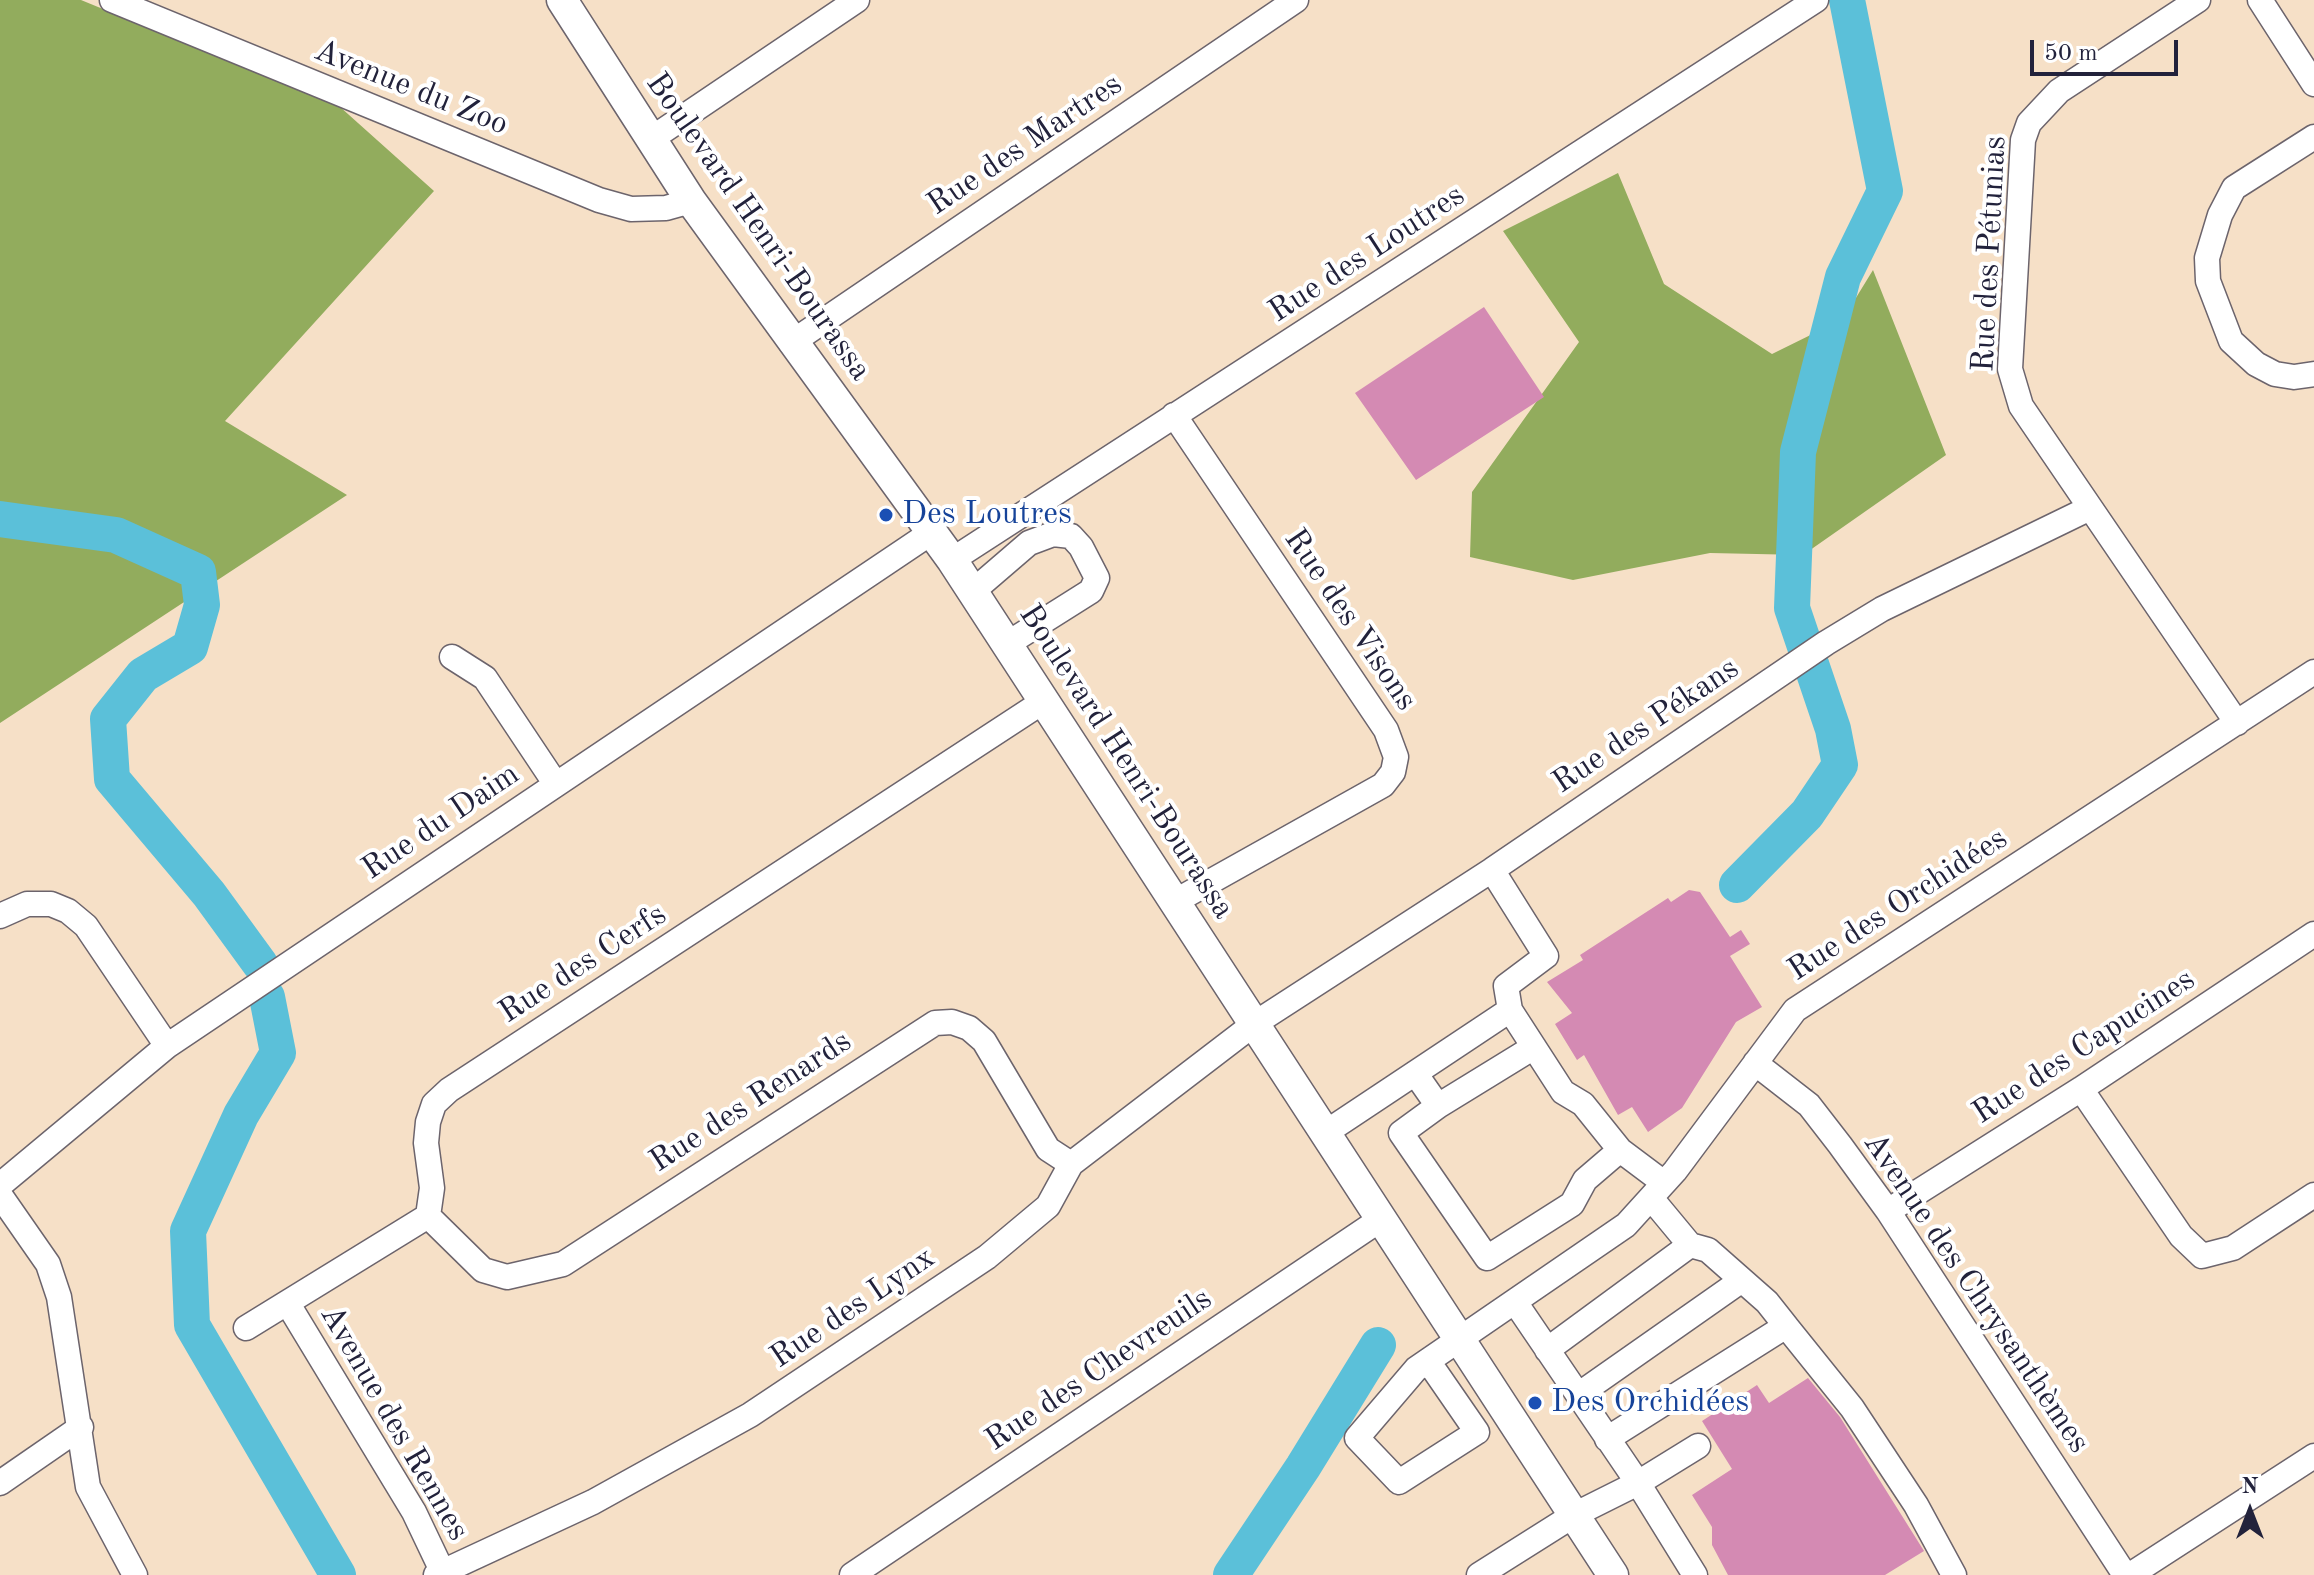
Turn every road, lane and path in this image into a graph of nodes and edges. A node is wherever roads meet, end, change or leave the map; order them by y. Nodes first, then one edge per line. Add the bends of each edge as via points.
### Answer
1 (112, 0) edge
2 (562, 0) edge
3 (857, 0) edge
4 (1296, 0) edge
5 (1816, 0) edge
6 (2198, 0) edge
7 (2260, 0) edge
8 (2314, 84) edge
9 (2314, 137) edge
10 (651, 139) junction
11 (691, 201) junction
12 (791, 343) junction
13 (2314, 374) edge
14 (1174, 415) junction
15 (2090, 508) junction
16 (932, 532) junction
17 (952, 560) junction
18 (972, 592) junction
19 (1007, 644) junction
20 (452, 657) dead end
21 (2314, 672) edge
22 (1044, 701) junction
23 (2237, 723) junction
24 (555, 783) junction
25 (1492, 870) junction
26 (1174, 902) junction
27 (0, 916) edge
28 (2314, 934) edge
29 (1510, 1010) junction
30 (1254, 1024) junction
31 (167, 1046) junction
32 (1534, 1047) junction
33 (1755, 1063) junction
34 (1415, 1073) junction
35 (2081, 1089) junction
36 (1438, 1106) junction
37 (1325, 1133) junction
38 (1620, 1150) junction
39 (1071, 1164) junction
40 (0, 1185) edge
41 (1658, 1190) junction
42 (0, 1195) edge
43 (2314, 1195) edge
44 (1888, 1211) junction
45 (428, 1216) junction
46 (1381, 1219) junction
47 (1690, 1245) junction
48 (1742, 1280) junction
49 (1515, 1302) junction
50 (288, 1304) junction
51 (1786, 1326) junction
52 (246, 1328) dead end
53 (1460, 1340) junction
54 (1547, 1350) junction
55 (1428, 1361) junction
56 (1578, 1395) junction
57 (1508, 1412) junction
58 (81, 1427) junction
59 (1477, 1432) junction
60 (1607, 1439) junction
61 (1698, 1446) dead end
62 (2314, 1456) edge
63 (0, 1483) edge
64 (1638, 1483) junction
65 (1574, 1515) junction
66 (441, 1574) edge
67 (135, 1575) edge
68 (852, 1575) edge
69 (1479, 1575) edge
70 (1613, 1575) edge
71 (1695, 1575) edge
72 (1954, 1575) edge
73 (2127, 1575) edge

1 - 11 street, Avenue du Zoo via 599,200 631,209
2 - 10 main road, Boulevard Henri-Bourassa
3 - 10 street
4 - 12 street, Rue des Martres
5 - 14 street, Rue des Loutres
6 - 15 street, Rue des Pétunias via 2059,91 2039,108 2023,140 2010,369 2021,406
7 - 8 street
9 - 13 street via 2234,188 2207,258 2208,281 2231,341 2275,374
10 - 11 main road, Boulevard Henri-Bourassa
11 - 12 main road, Boulevard Henri-Bourassa
12 - 16 main road, Boulevard Henri-Bourassa
14 - 17 street, Rue des Loutres
14 - 26 street, Rue des Visons via 1386,730 1396,757 1383,785
15 - 23 street, Rue des Pétunias
15 - 25 street, Rue des Pékans via 1882,609
16 - 17 main road, Boulevard Henri-Bourassa
16 - 24 street, Rue du Daim
17 - 18 main road, Boulevard Henri-Bourassa
18 - 19 main road, Boulevard Henri-Bourassa
18 - 19 street via 1029,543 1053,534 1071,536 1081,547 1097,578 1091,591
19 - 22 main road, Boulevard Henri-Bourassa
20 - 24 street via 485,678
21 - 23 street, Rue des Orchidées
22 - 26 main road, Boulevard Henri-Bourassa
22 - 45 street, Rue des Cerfs via 449,1090 434,1104 428,1122
23 - 33 street, Rue des Orchidées via 1795,1010
24 - 31 street, Rue du Daim
25 - 29 street via 1546,956 1506,986
25 - 30 street, Rue des Pékans
26 - 30 main road, Boulevard Henri-Bourassa
27 - 31 street via 27,904 51,904 68,911 86,926
28 - 35 street, Rue des Capucines
29 - 32 street
29 - 34 street
30 - 37 main road, Boulevard Henri-Bourassa
30 - 39 street, Rue des Lynx
31 - 40 street, Rue du Daim
32 - 36 street
32 - 38 street via 1563,1092 1583,1104
33 - 41 street, Rue des Orchidées
33 - 44 street, Avenue des Chrysanthèmes via 1809,1105
34 - 36 street
34 - 37 street
35 - 43 street via 2181,1236 2202,1256 2233,1248
35 - 44 street, Rue des Capucines
36 - 38 street via 1401,1133 1487,1258 1572,1204 1585,1180
37 - 46 main road, Boulevard Henri-Bourassa
38 - 41 street
39 - 45 street, Rue des Renards via 1048,1149 984,1041 969,1028 944,1023 913,1034 563,1264 507,1277 483,1270
39 - 66 street, Rue des Lynx via 1048,1206 987,1257 750,1415 593,1502
41 - 47 street
41 - 49 street, Rue des Orchidées via 1626,1225
42 - 58 street via 48,1264 59,1297
44 - 73 street, Avenue des Chrysanthèmes
45 - 50 street
46 - 53 main road, Boulevard Henri-Bourassa
46 - 68 street, Rue des Chevreuils
47 - 48 street via 1708,1250
47 - 54 street
48 - 51 street
48 - 56 street
49 - 53 street, Rue des Orchidées
49 - 54 street
50 - 52 street
50 - 66 street, Avenue des Rennes via 414,1512
51 - 60 street
51 - 72 street via 1852,1408 1916,1505
53 - 55 street, Rue des Orchidées
53 - 57 main road, Boulevard Henri-Bourassa
54 - 56 street
55 - 59 street
55 - 59 street, Rue des Orchidées via 1357,1438 1399,1482
56 - 60 street
57 - 59 street
57 - 65 main road, Boulevard Henri-Bourassa
58 - 63 street
58 - 67 street via 88,1487
60 - 64 street
61 - 64 street
62 - 73 street
64 - 65 street
64 - 71 street
65 - 69 street
65 - 70 main road, Boulevard Henri-Bourassa

